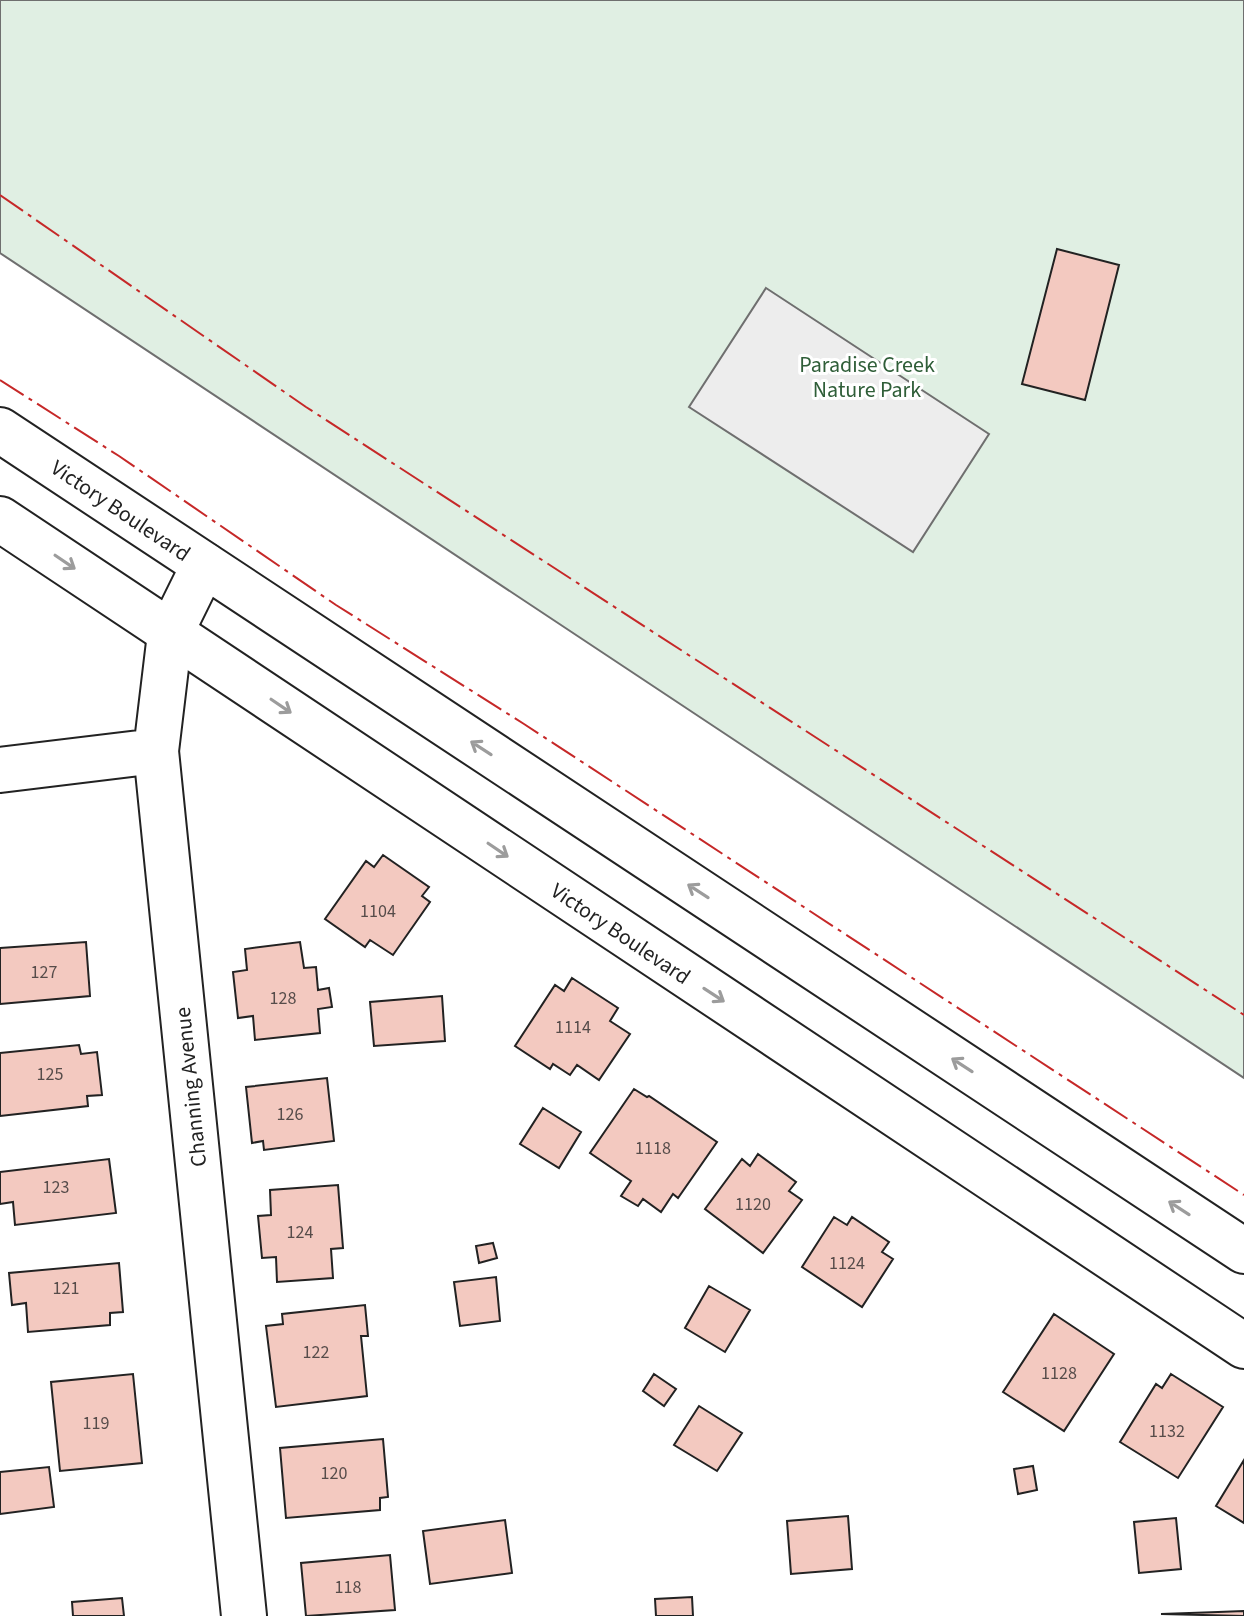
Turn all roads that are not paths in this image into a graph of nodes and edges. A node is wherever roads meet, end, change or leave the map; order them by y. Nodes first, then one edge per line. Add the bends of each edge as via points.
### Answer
1 (0, 430) edge
2 (0, 519) edge
3 (204, 565) junction
4 (170, 634) junction
5 (156, 751) junction
6 (0, 770) edge
7 (1244, 1251) edge
8 (1244, 1346) edge
9 (244, 1616) edge

1 - 3 main road, Victory Boulevard
2 -> 4 main road, Victory Boulevard
3 - 4 main road, Channing Avenue
7 -> 3 main road, Victory Boulevard
4 - 5 main road, Channing Avenue
4 -> 8 main road, Victory Boulevard
5 - 6 main road
5 - 9 main road, Channing Avenue

